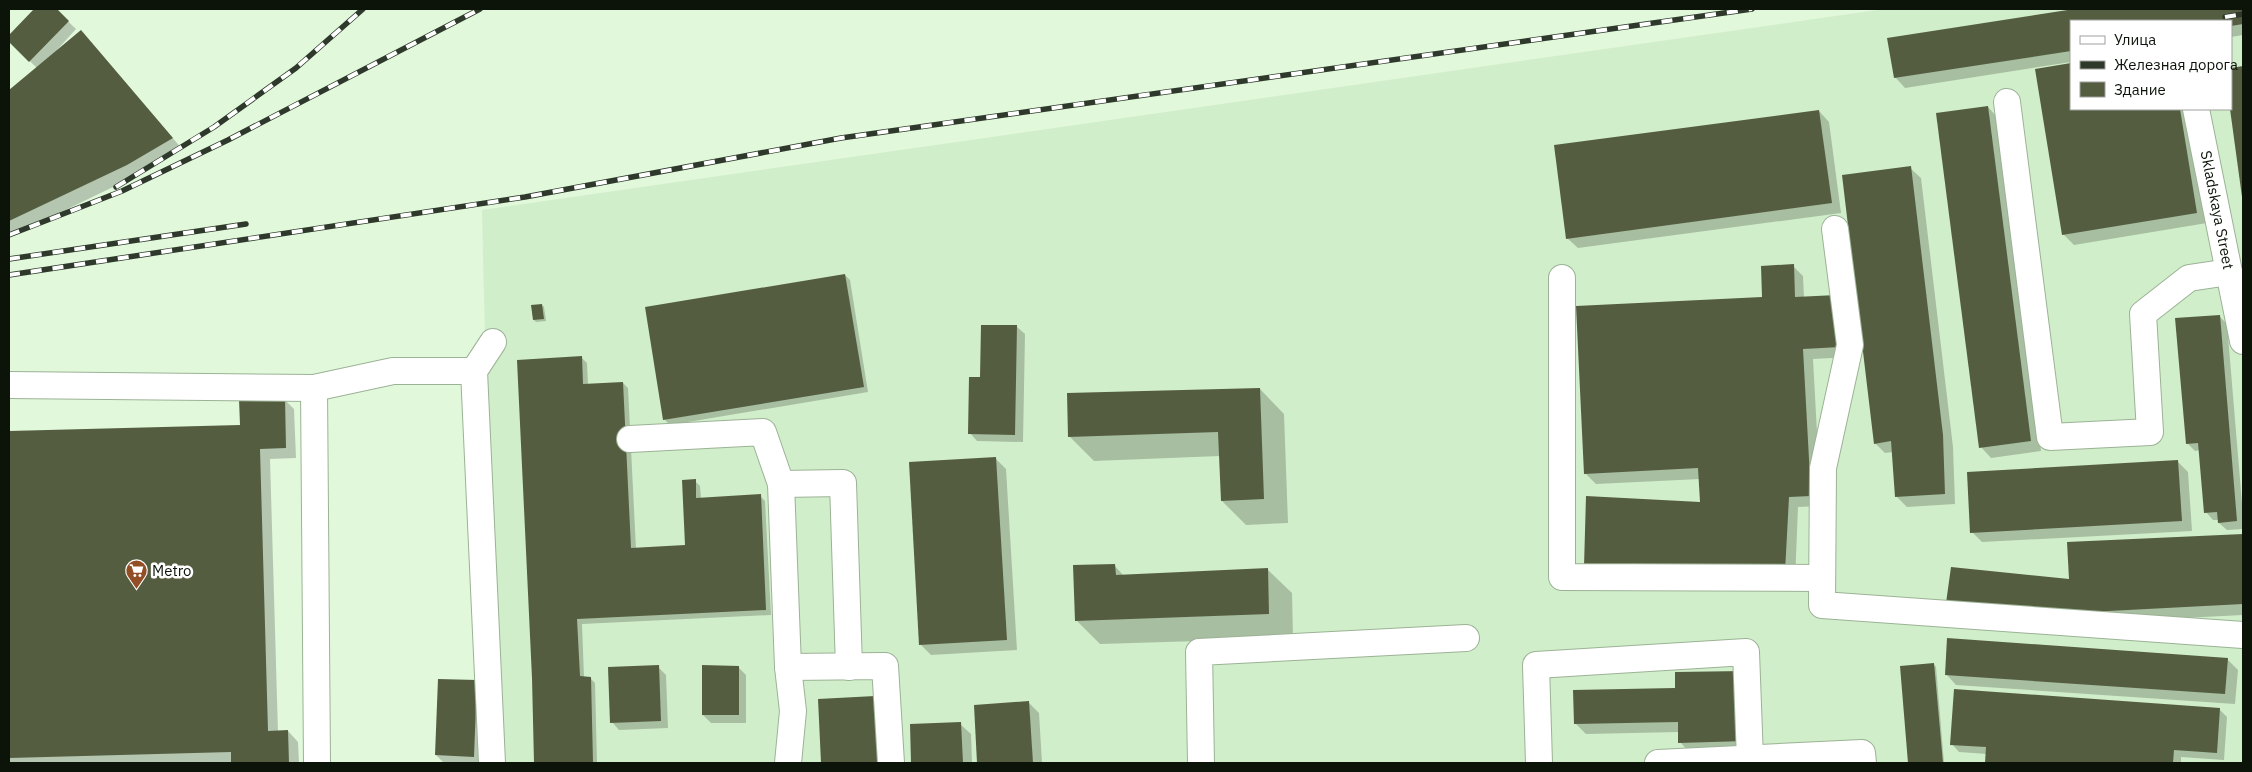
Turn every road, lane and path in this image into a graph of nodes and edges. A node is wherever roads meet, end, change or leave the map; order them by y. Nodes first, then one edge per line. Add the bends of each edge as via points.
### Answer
1 (2007, 102) dead end
2 (2196, 110) edge
3 (1836, 229) dead end
4 (2229, 272) junction
5 (1562, 278) dead end
6 (2243, 341) edge
7 (493, 342) dead end
8 (474, 371) junction
9 (9, 385) edge
10 (314, 388) junction
11 (630, 438) dead end
12 (781, 484) junction
13 (1822, 578) junction
14 (2243, 635) edge
15 (1466, 638) dead end
16 (788, 667) junction
17 (849, 667) junction
18 (1750, 759) junction
19 (317, 763) edge
20 (492, 763) edge
21 (788, 763) edge
22 (891, 763) edge
23 (1201, 763) edge
24 (1539, 763) edge
25 (1658, 763) edge
26 (1863, 763) edge

1 - 4 lane via 2050,437 2150,432 2143,314 2189,278
2 - 4 lane, Skladskaya Street
3 - 13 lane via 1850,345 1823,468
4 - 6 lane, Skladskaya Street
5 - 13 lane via 1562,577
7 - 8 lane
8 - 10 lane via 393,371
8 - 20 lane
9 - 10 lane
10 - 19 lane
11 - 12 lane via 763,432
12 - 16 lane
12 - 17 lane via 843,483
13 - 14 lane via 1822,606
15 - 23 lane via 1199,652
16 - 17 lane
16 - 21 lane via 793,711
17 - 22 lane via 886,666
18 - 24 lane via 1746,652 1536,665
18 - 25 lane
18 - 26 lane via 1862,753

